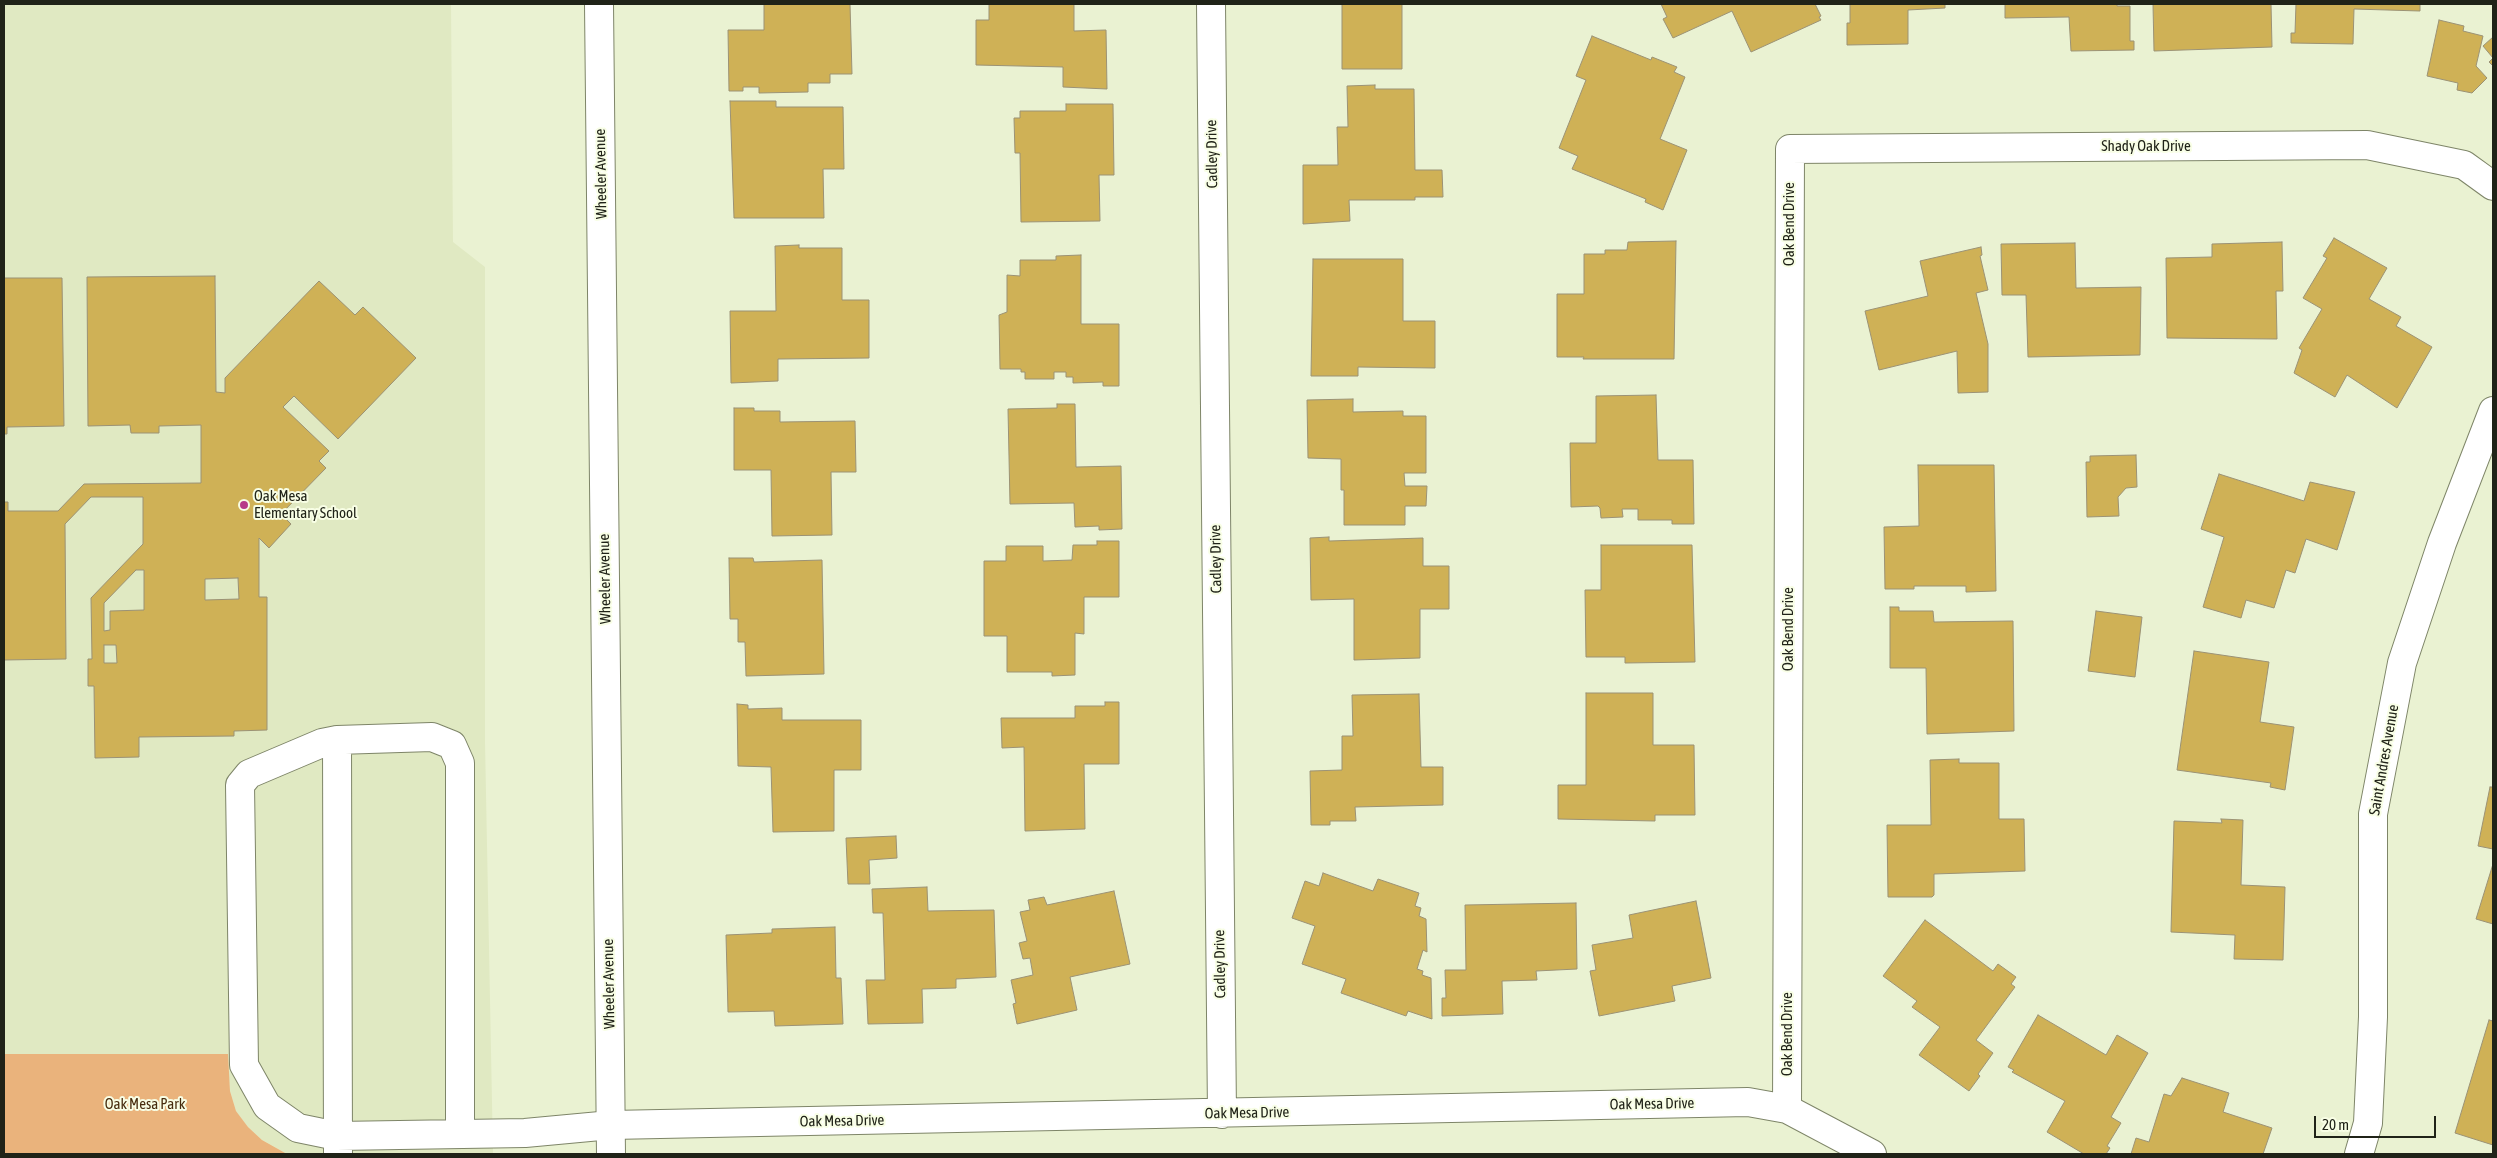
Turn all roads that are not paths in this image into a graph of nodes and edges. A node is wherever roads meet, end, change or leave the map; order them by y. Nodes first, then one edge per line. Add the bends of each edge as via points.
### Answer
1 (599, 4) edge
2 (1211, 4) edge
3 (1790, 149) joint
4 (2493, 186) edge
5 (2493, 412) edge
6 (337, 740) junction
7 (1787, 1109) junction
8 (1222, 1114) junction
9 (611, 1125) junction
10 (460, 1134) junction
11 (338, 1145) edge
12 (611, 1154) edge
13 (1872, 1154) edge
14 (2359, 1154) edge

1 - 9 street, Wheeler Avenue
2 - 8 street, Cadley Drive
3 - 4 street, Shady Oak Drive via 2367,145 2464,165
3 - 7 street, Oak Bend Drive
5 - 14 street, Saint Andres Avenue via 2442,543 2402,663 2373,814 2373,1017 2368,1123
6 - 10 street, Oak Mesa Drive via 432,736 452,745 460,763
6 - 11 street
6 - 11 street, Oak Mesa Drive via 322,743 249,774 240,785 244,1065 267,1106 298,1128
7 - 8 street, Oak Mesa Drive via 1748,1102
7 - 13 street, Oak Mesa Drive
8 - 9 street, Oak Mesa Drive
9 - 10 street, Oak Mesa Drive via 525,1133
9 - 12 street, Wheeler Avenue
10 - 11 street, Oak Mesa Drive

